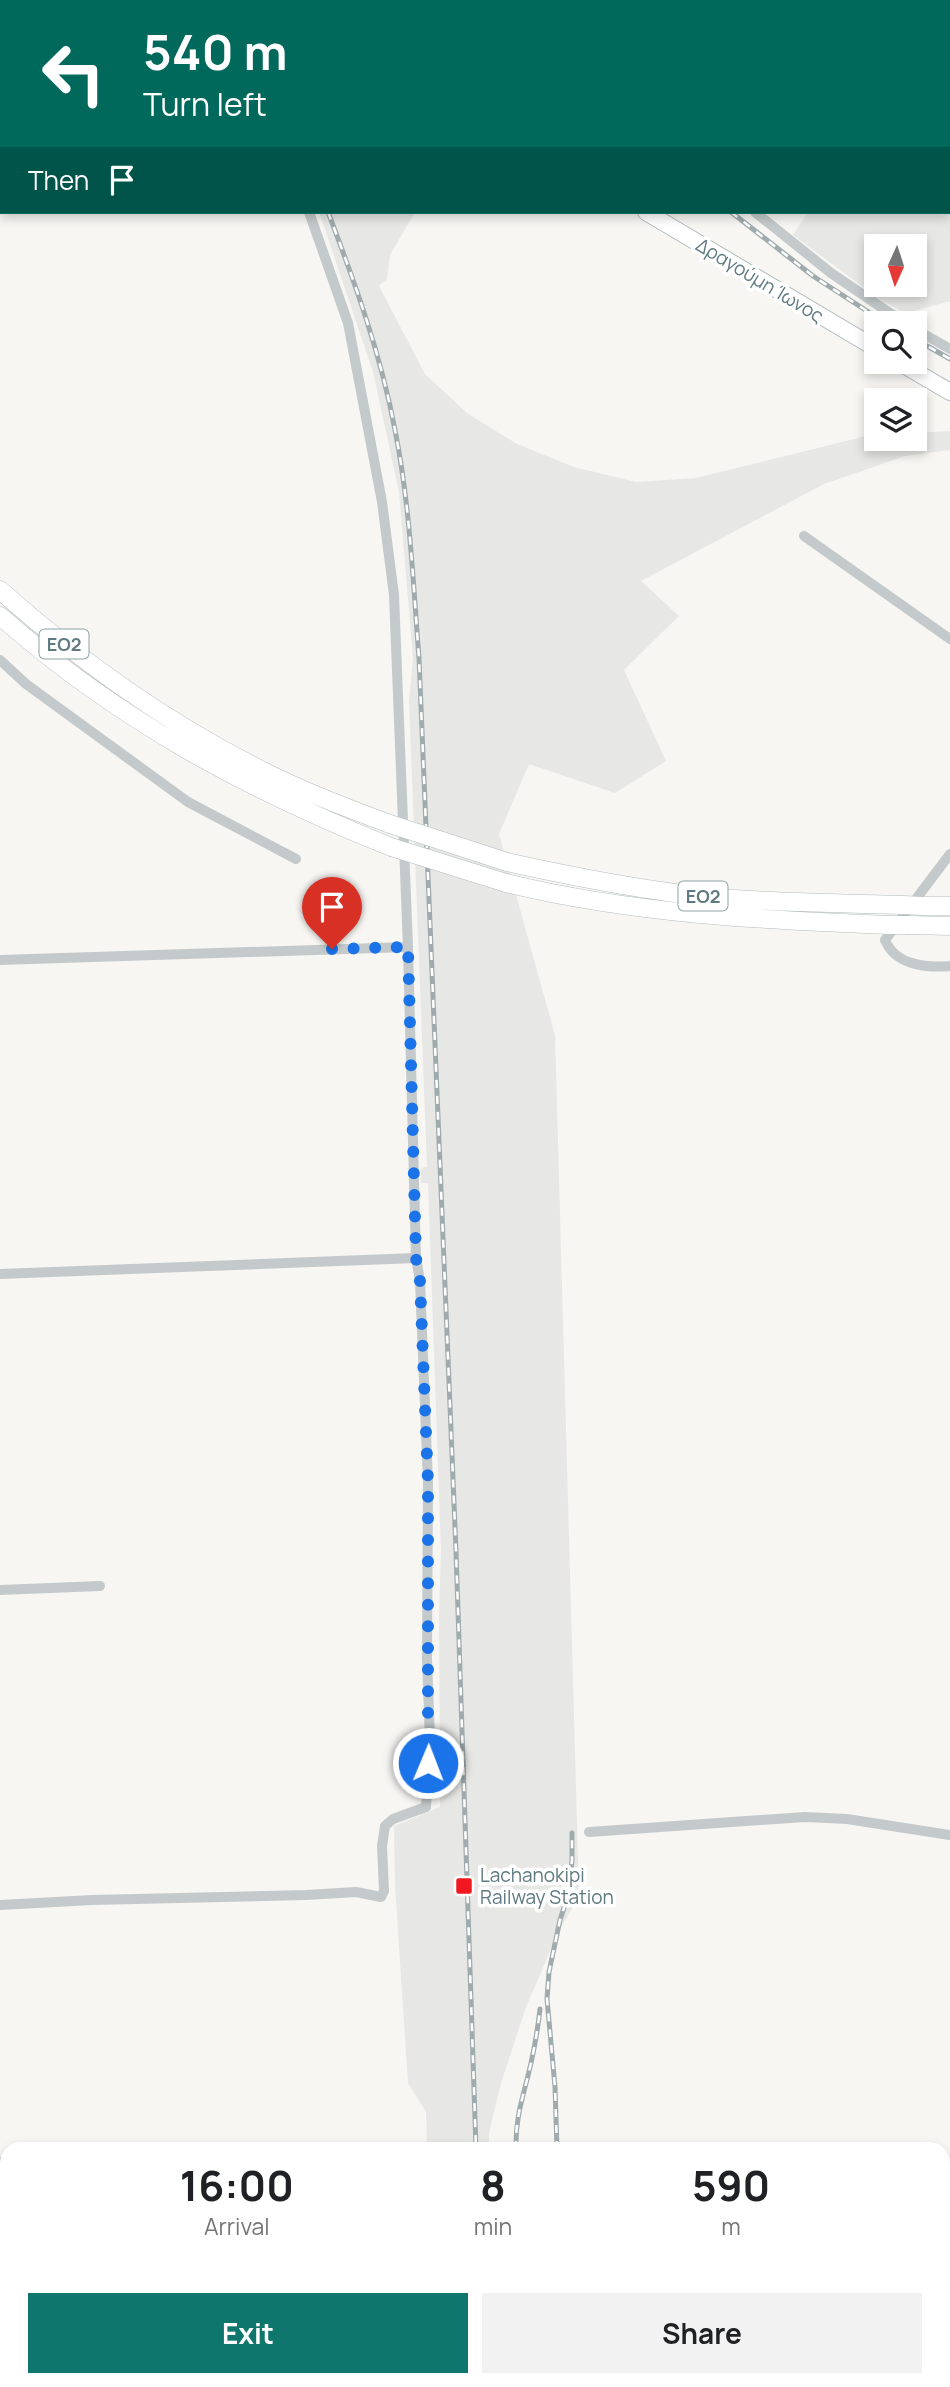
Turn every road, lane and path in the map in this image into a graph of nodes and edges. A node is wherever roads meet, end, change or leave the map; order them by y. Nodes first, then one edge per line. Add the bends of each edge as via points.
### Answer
1 (310, 214) edge
2 (649, 214) edge
3 (757, 214) edge
4 (887, 311) edge
5 (927, 336) edge
6 (864, 341) edge
7 (950, 349) edge
8 (918, 374) edge
9 (950, 392) edge
10 (804, 536) dead end
11 (0, 590) edge
12 (0, 616) edge
13 (950, 639) edge
14 (0, 660) edge
15 (950, 854) edge
16 (296, 859) dead end
17 (950, 906) edge
18 (950, 926) edge
19 (408, 947) junction
20 (0, 960) edge
21 (950, 966) edge
22 (416, 1258) junction
23 (0, 1274) edge
24 (100, 1586) dead end
25 (0, 1590) edge
26 (589, 1832) dead end
27 (950, 1835) edge
28 (0, 1905) edge

1 - 19 street via 348,323 382,502 394,594
2 - 6 main road, Δραγούμη Ίωνος
3 - 4 street
5 - 7 street
8 - 9 main road
10 - 13 street
11 - 17 main road, ΕΟ2, bridge via 81,657 209,742 328,801 390,824 507,862 709,897
12 - 18 main road, ΕΟ2, bridge via 69,673 202,760 327,821 467,872 570,897 663,911
14 - 16 street via 188,802
15 - 21 street via 885,940 897,958
19 - 20 street
19 - 22 street
22 - 23 street
22 - 28 street via 428,1482 430,1741 426,1807 393,1819 382,1834 382,1896 337,1892
24 - 25 street
26 - 27 street via 805,1816

